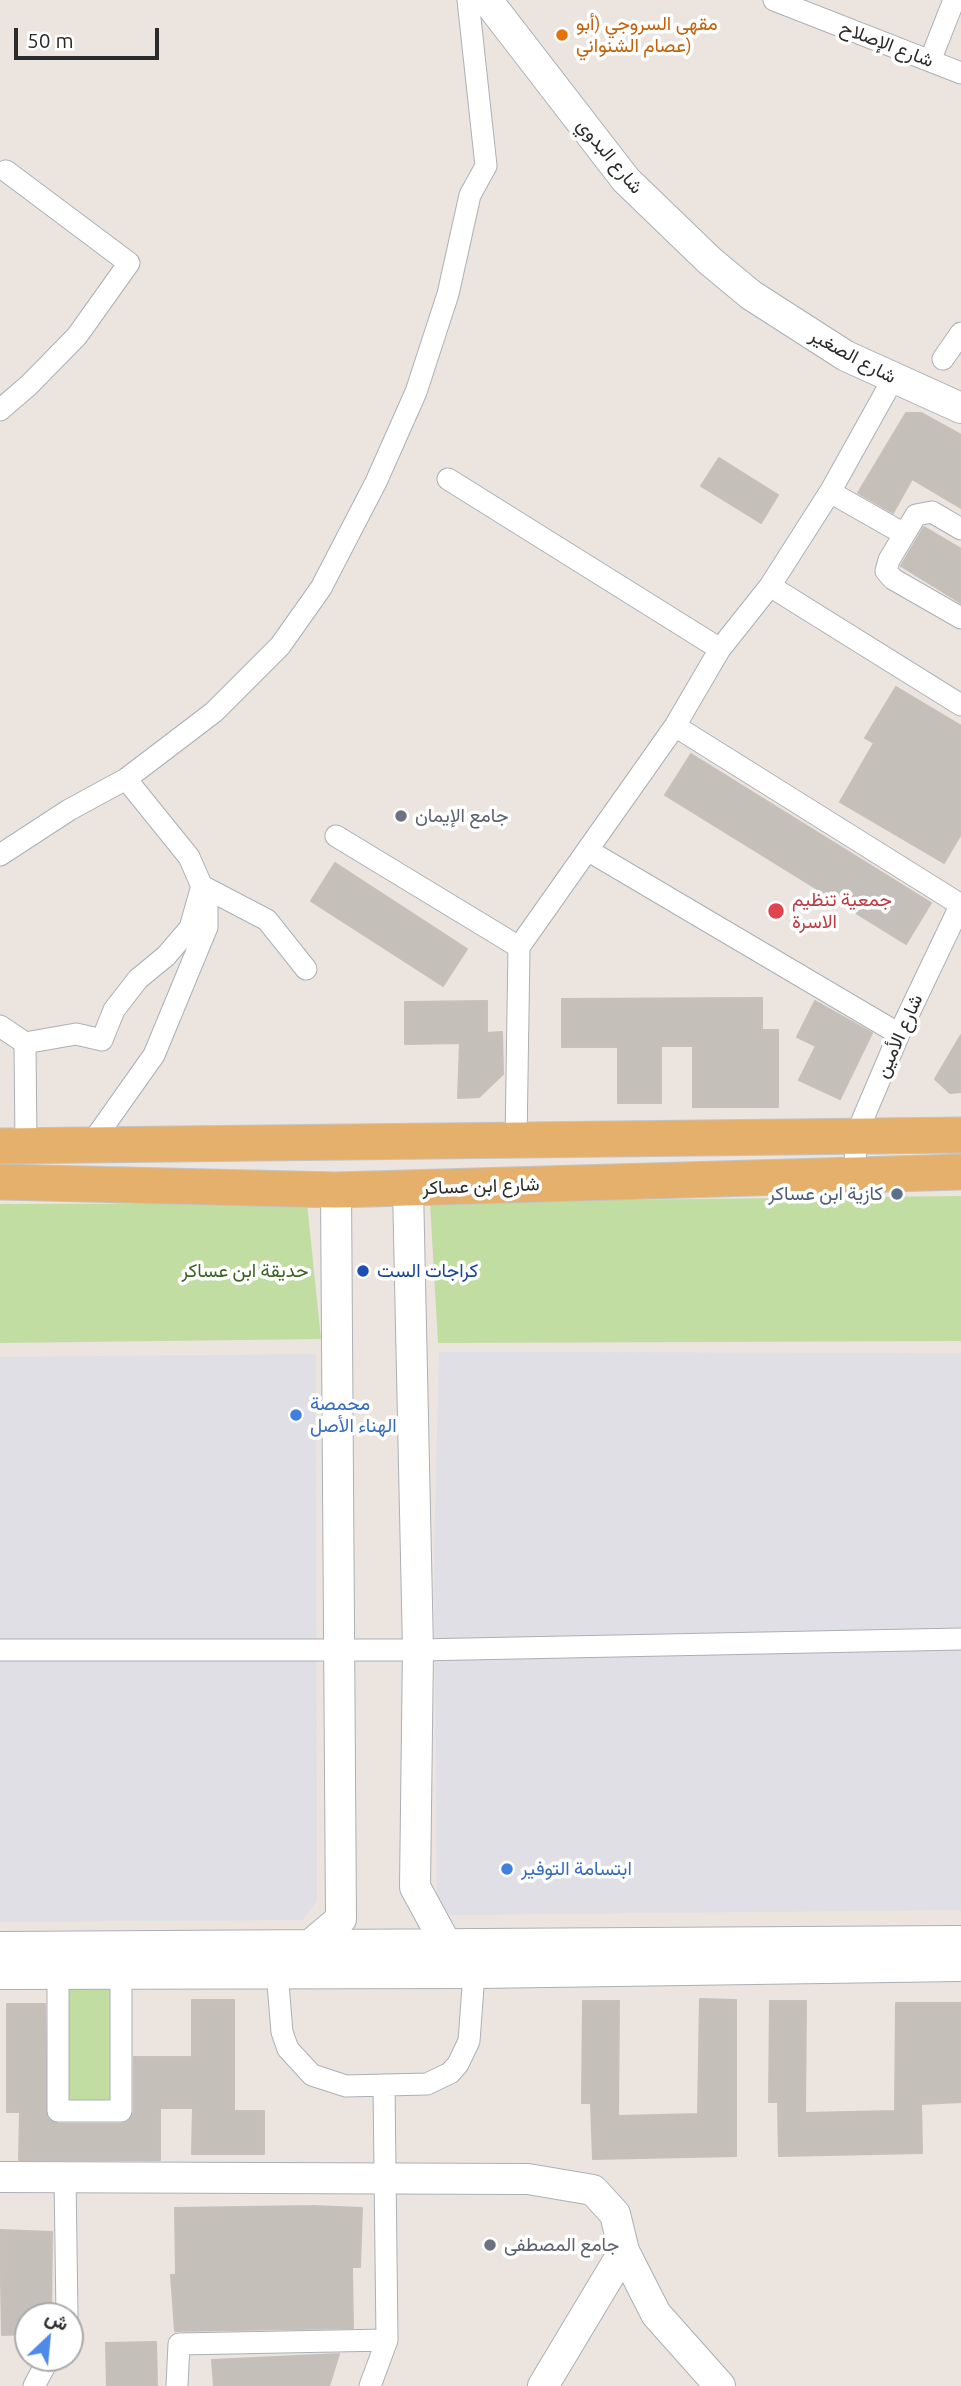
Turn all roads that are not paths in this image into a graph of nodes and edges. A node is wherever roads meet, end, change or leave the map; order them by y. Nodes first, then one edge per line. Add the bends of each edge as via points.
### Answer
1 (468, 0) edge
2 (487, 0) edge
3 (774, 0) edge
4 (954, 0) edge
5 (930, 61) junction
6 (961, 73) edge
7 (6, 171) dead end
8 (751, 295) joint
9 (961, 333) edge
10 (943, 359) dead end
11 (893, 379) junction
12 (961, 408) edge
13 (0, 410) edge
14 (448, 480) dead end
15 (830, 492) junction
16 (961, 529) edge
17 (904, 534) junction
18 (770, 586) junction
19 (961, 618) edge
20 (720, 649) junction
21 (961, 705) edge
22 (675, 726) junction
23 (126, 779) junction
24 (336, 836) dead end
25 (589, 851) junction
26 (0, 855) edge
27 (202, 886) junction
28 (961, 904) edge
29 (519, 947) junction
30 (306, 968) dead end
31 (0, 1026) edge
32 (899, 1034) junction
33 (25, 1043) junction
34 (856, 1135) junction
35 (961, 1135) edge
36 (516, 1142) junction
37 (91, 1144) junction
38 (13, 1145) edge
39 (961, 1172) edge
40 (855, 1173) junction
41 (0, 1182) edge
42 (408, 1188) junction
43 (335, 1190) junction
44 (961, 1639) edge
45 (0, 1650) edge
46 (340, 1650) junction
47 (418, 1650) junction
48 (961, 1941) edge
49 (446, 1944) junction
50 (309, 1946) junction
51 (0, 1947) edge
52 (961, 1966) edge
53 (121, 1972) junction
54 (277, 1972) junction
55 (474, 1973) junction
56 (0, 1974) edge
57 (58, 1974) junction
58 (384, 2085) junction
59 (65, 2176) junction
60 (0, 2177) edge
61 (384, 2180) junction
62 (624, 2251) junction
63 (67, 2302) edge
64 (387, 2340) junction
65 (177, 2386) edge
66 (370, 2386) edge
67 (542, 2386) edge
68 (720, 2386) edge

1 - 23 street via 486,166 470,195 448,294 416,392 321,588 280,646 214,712
2 - 8 main road, شارع البدوي via 626,180
3 - 5 street, شارع الإصلاح
4 - 5 street
5 - 6 street, شارع الإصلاح
7 - 13 street via 129,262 77,336
8 - 11 main road, شارع الصغير via 846,356
9 - 10 street
11 - 12 main road, شارع الصغير
11 - 15 street
14 - 20 street
15 - 17 street
15 - 18 street
16 - 17 street via 932,512 916,515
17 - 19 street via 886,571
18 - 20 street
18 - 21 street
20 - 22 street
22 - 25 street
22 - 28 street
23 - 26 street
23 - 27 street via 189,857
24 - 29 street
25 - 29 street
25 - 32 street
27 - 30 street via 267,920
27 - 33 street via 190,928 138,979 114,1010 103,1040 76,1034
27 - 37 street via 207,898 207,927 153,1055
28 - 32 street, شارع الأمين
29 - 36 street
31 - 33 street
32 - 34 street, شارع الأمين
33 - 38 street
34 - 35 main road
34 - 36 main road
34 - 40 street, شارع الأمين
36 - 37 main road
37 - 38 main road
39 - 40 main road, شارع ابن عساكر
40 - 42 main road, شارع ابن عساكر
41 - 43 main road, شارع ابن عساكر
42 - 43 main road, شارع ابن عساكر
42 - 47 main road
43 - 46 main road
44 - 47 street
45 - 46 street
46 - 47 street
46 - 50 main road via 341,1919
47 - 49 main road via 415,1887
48 - 49 main road
49 - 50 main road
50 - 51 main road
52 - 55 main road
53 - 54 main road
53 - 57 main road
53 - 57 street via 121,2111 58,2111
54 - 55 main road
54 - 58 street via 282,2032 298,2063 328,2082
55 - 58 street via 469,2041 458,2064 427,2084
56 - 57 main road
58 - 61 street
59 - 60 main road
59 - 61 main road
59 - 63 street
61 - 62 main road via 528,2179 593,2190 615,2214
61 - 64 street
62 - 67 main road
62 - 68 main road via 656,2314
64 - 65 street via 178,2344
64 - 66 street

